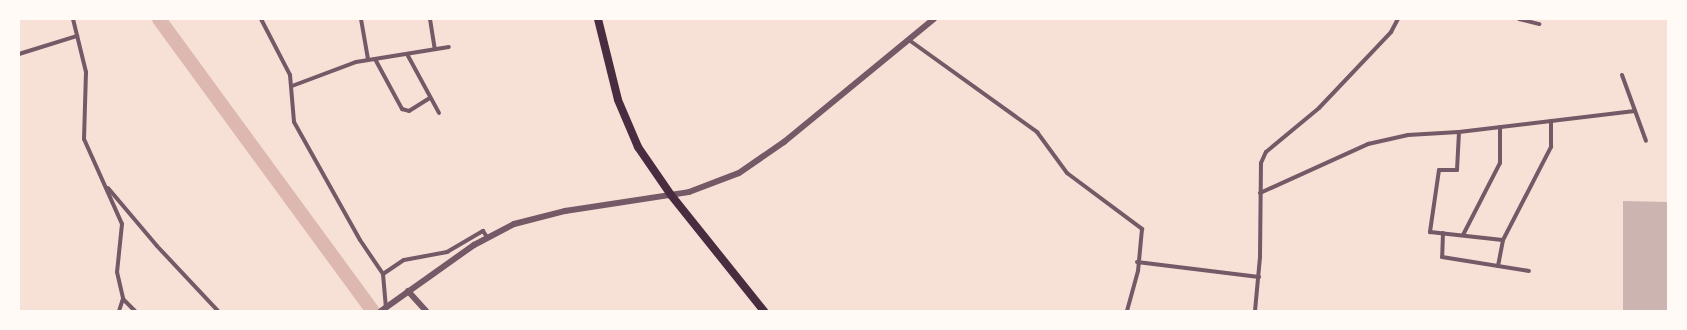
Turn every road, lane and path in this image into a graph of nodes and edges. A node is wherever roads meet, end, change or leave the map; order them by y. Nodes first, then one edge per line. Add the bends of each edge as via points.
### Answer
1 (73, 19) edge
2 (261, 19) edge
3 (361, 19) edge
4 (430, 19) edge
5 (598, 19) edge
6 (934, 19) edge
7 (1398, 19) edge
8 (1519, 19) edge
9 (1539, 24) dead end
10 (77, 36) junction
11 (909, 40) junction
12 (449, 46) dead end
13 (435, 49) junction
14 (19, 54) edge
15 (407, 54) junction
16 (368, 59) junction
17 (375, 59) junction
18 (1622, 75) dead end
19 (292, 86) junction
20 (430, 98) junction
21 (1635, 111) junction
22 (439, 113) dead end
23 (1550, 121) junction
24 (1500, 127) junction
25 (1459, 132) junction
26 (1646, 141) dead end
27 (106, 186) junction
28 (1260, 193) junction
29 (671, 195) junction
30 (1443, 233) junction
31 (1463, 235) junction
32 (487, 237) junction
33 (1503, 240) junction
34 (1137, 262) junction
35 (1498, 266) junction
36 (1529, 271) dead end
37 (384, 274) junction
38 (1259, 277) junction
39 (408, 291) junction
40 (124, 299) junction
41 (383, 309) edge
42 (119, 311) edge
43 (135, 311) edge
44 (218, 311) edge
45 (426, 311) edge
46 (764, 311) edge
47 (1127, 311) edge
48 (1255, 311) edge

1 - 10 street
2 - 19 street via 290,75
3 - 16 street
4 - 13 street
5 - 29 main road via 626,122 638,147
6 - 11 street
7 - 28 street via 1391,32 1319,108 1266,152 1261,163
8 - 9 street
10 - 14 street
10 - 27 street via 86,72 84,139
11 - 29 street via 784,142 739,173 718,183
11 - 34 street via 1037,132 1067,173 1142,229
12 - 13 street
13 - 15 street
15 - 17 street
15 - 20 street
16 - 17 street
16 - 19 street
17 - 20 street via 402,109 409,111
18 - 21 street
19 - 37 street via 294,122 360,240
20 - 22 street
21 - 23 street
21 - 26 street
23 - 24 street
23 - 33 street via 1552,147
24 - 25 street
24 - 31 street via 1500,163
25 - 28 street via 1408,135 1368,144
25 - 30 street via 1457,170 1439,170 1430,232
27 - 40 street via 122,224 117,272
27 - 44 street via 157,246
28 - 38 street
29 - 32 street via 538,216
29 - 46 main road
30 - 31 street
30 - 35 street via 1442,257
31 - 33 street
32 - 37 street via 483,231 447,252 404,260
32 - 39 street
33 - 35 street
34 - 38 street
34 - 47 street via 1135,283
35 - 36 street
37 - 41 street
38 - 48 street
39 - 41 street
39 - 45 street
40 - 42 street
40 - 43 street

